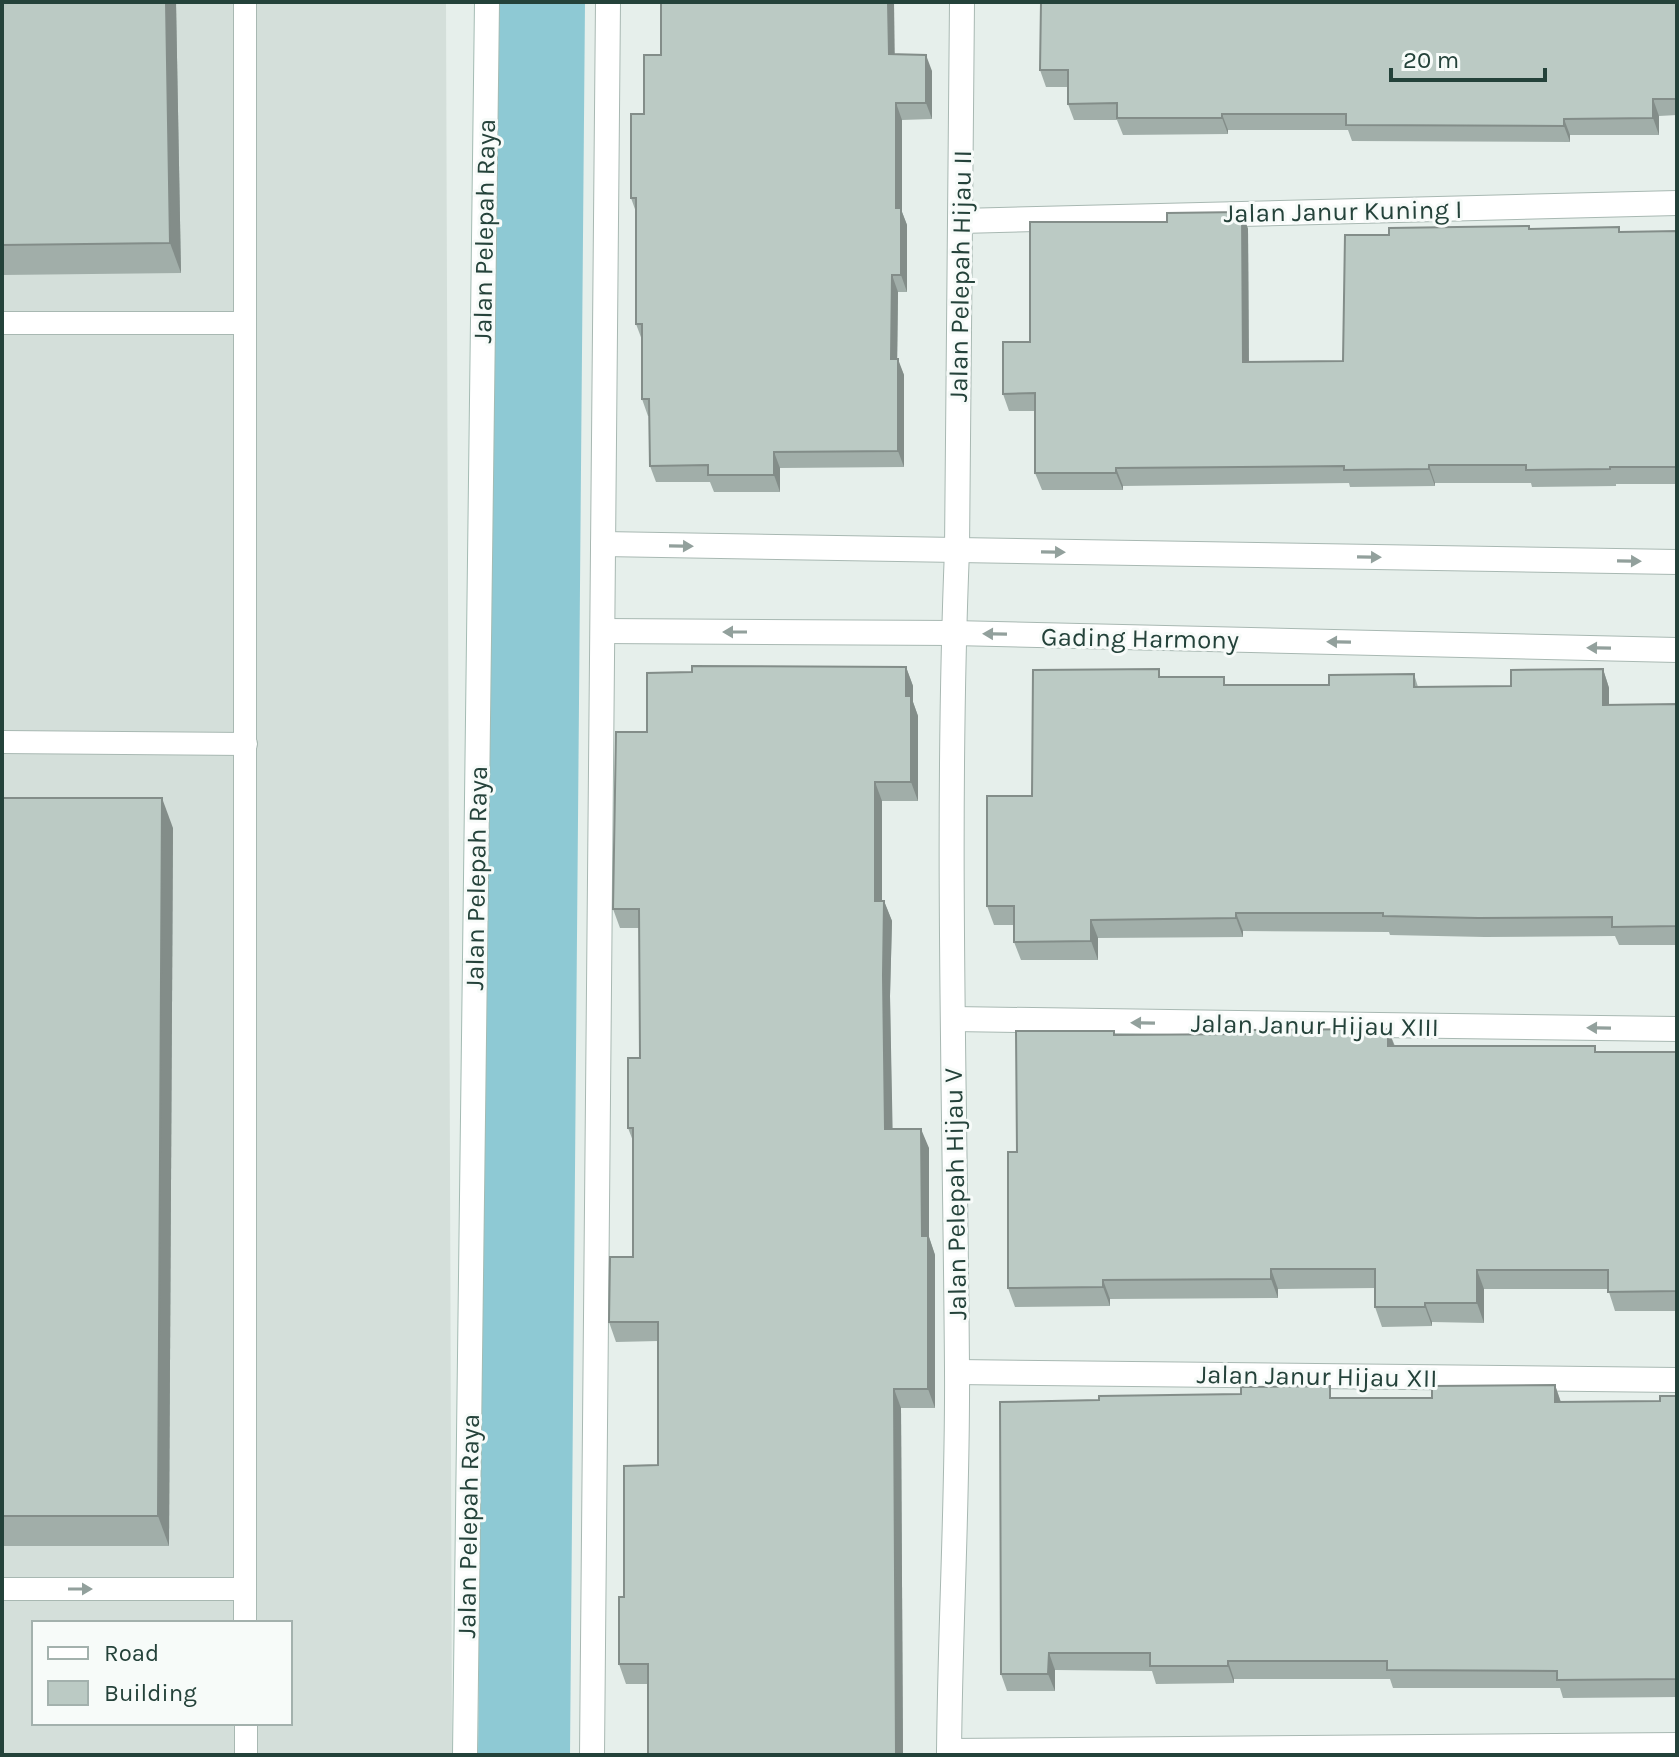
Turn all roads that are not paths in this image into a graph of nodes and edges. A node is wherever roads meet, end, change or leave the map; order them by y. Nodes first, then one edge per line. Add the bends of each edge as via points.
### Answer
1 (245, 2) edge
2 (487, 2) edge
3 (608, 2) edge
4 (962, 2) edge
5 (1677, 203) edge
6 (961, 221) junction
7 (2, 323) edge
8 (245, 323) junction
9 (603, 544) junction
10 (957, 550) junction
11 (1677, 562) edge
12 (603, 631) junction
13 (953, 633) junction
14 (1677, 650) edge
15 (2, 742) edge
16 (246, 744) junction
17 (953, 1019) junction
18 (1677, 1029) edge
19 (957, 1372) junction
20 (1677, 1380) edge
21 (2, 1589) edge
22 (245, 1589) junction
23 (245, 1621) edge
24 (246, 1725) edge
25 (1677, 1745) edge
26 (949, 1753) edge
27 (246, 1755) edge
28 (465, 1755) edge
29 (592, 1755) edge

1 - 8 lane
2 - 28 street, Jalan Pelepah Raya
3 - 9 street
4 - 6 street, Jalan Pelepah Hijau II
5 - 6 street, Jalan Janur Kuning I
6 - 10 street, Jalan Pelepah Hijau II
7 - 8 lane
8 - 16 lane
9 -> 10 street
9 - 12 street
10 -> 11 street
10 - 13 street, Jalan Pelepah Hijau II
13 -> 12 street, Gading Harmony
12 - 29 street
14 -> 13 street, Gading Harmony
13 - 17 street, Jalan Pelepah Hijau V
15 - 16 lane
16 - 22 lane
18 -> 17 street, Jalan Janur Hijau XIII
17 - 19 street, Jalan Pelepah Hijau V
19 - 20 street, Jalan Janur Hijau XII
19 - 26 street, Jalan Pelepah Hijau V
21 -> 22 lane
22 - 23 lane
24 - 27 lane
25 - 26 street

